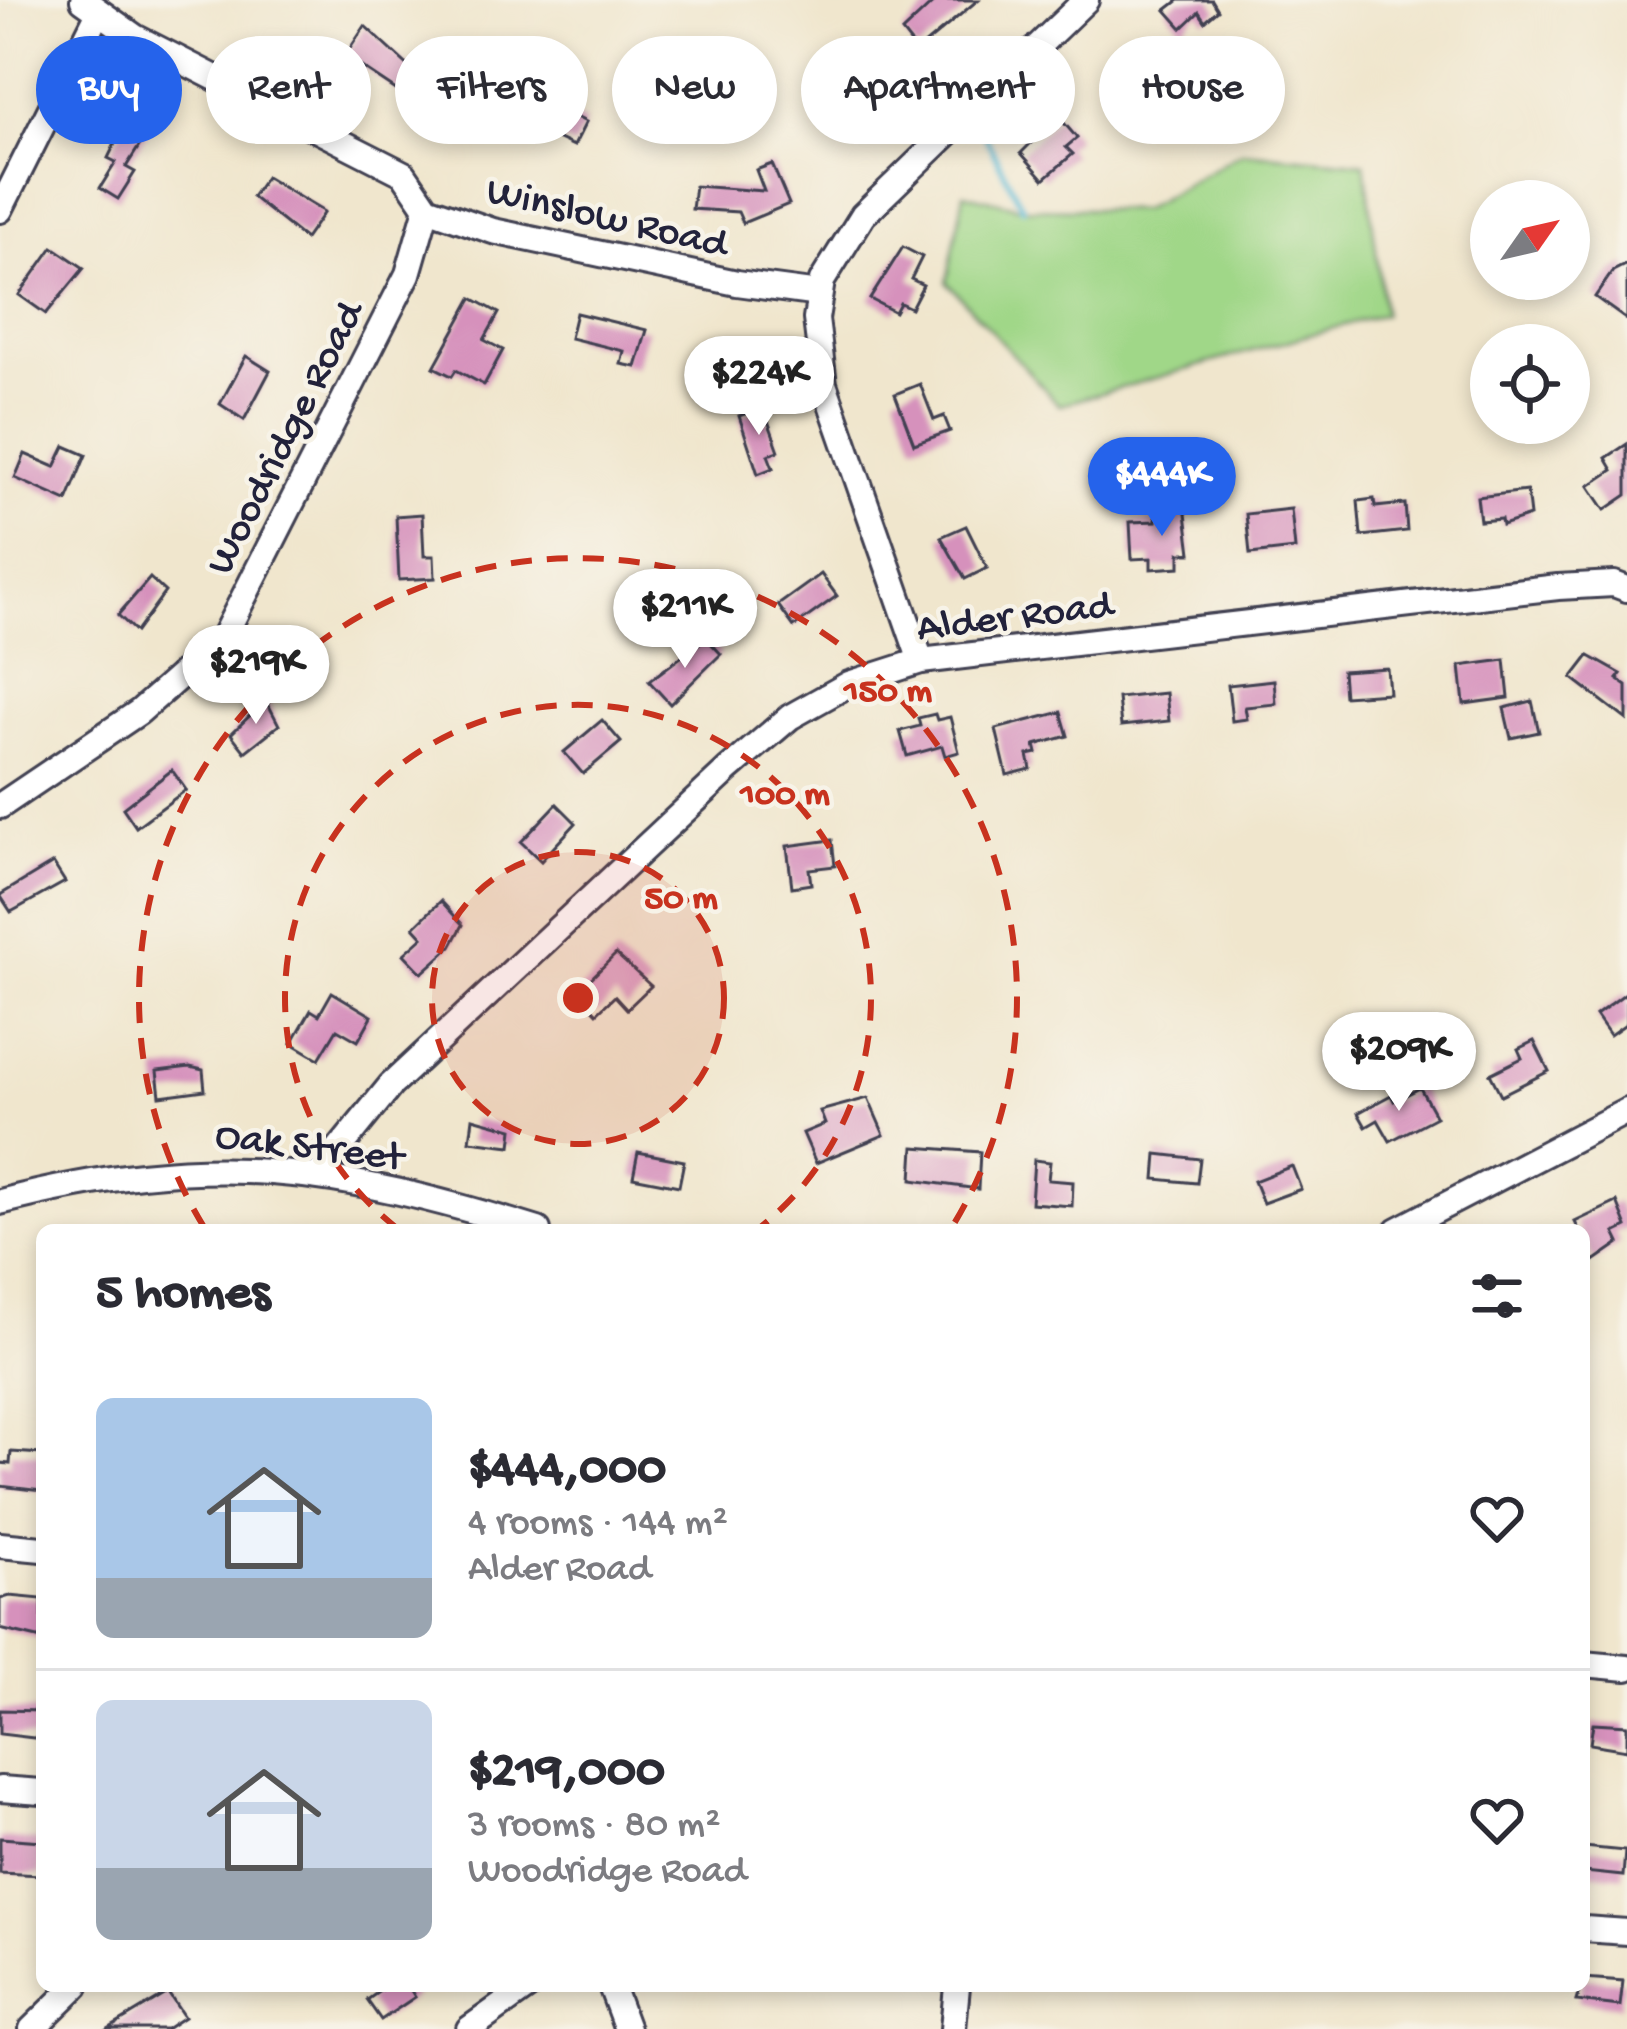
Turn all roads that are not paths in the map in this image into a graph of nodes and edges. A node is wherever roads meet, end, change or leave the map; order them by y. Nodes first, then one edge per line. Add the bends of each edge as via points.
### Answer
1 (1086, 0) edge
2 (91, 6) edge
3 (427, 208) junction
4 (0, 210) edge
5 (819, 294) junction
6 (1627, 589) edge
7 (921, 661) junction
8 (0, 806) edge
9 (1627, 1111) edge
10 (318, 1175) junction
11 (0, 1202) edge
12 (518, 1224) edge
13 (1410, 1224) edge
14 (0, 1545) edge
15 (36, 1548) edge
16 (1590, 1664) edge
17 (1627, 1667) edge
18 (0, 1789) edge
19 (36, 1792) edge
20 (1590, 1929) edge
21 (1627, 1932) edge
22 (70, 1992) edge
23 (521, 1992) edge
24 (613, 1992) edge
25 (956, 1992) edge
26 (32, 2029) edge
27 (469, 2029) edge
28 (627, 2029) edge
29 (953, 2029) edge

1 - 5 street via 863,215
2 - 3 street, Winslow Road via 135,38 404,174
2 - 4 street
3 - 5 street, Winslow Road via 494,231
3 - 8 street, Woodridge Road via 409,274 223,638 139,712
5 - 7 street via 824,384
6 - 7 street, Alder Road via 1558,587
7 - 10 street, Alder Road via 856,681 790,717 391,1085
9 - 13 street
10 - 11 street, Oak Street via 195,1167
10 - 12 street, Oak Street via 400,1188
14 - 15 street
16 - 17 street
18 - 19 street
20 - 21 street
22 - 26 street
23 - 27 street
24 - 28 street
25 - 29 street

